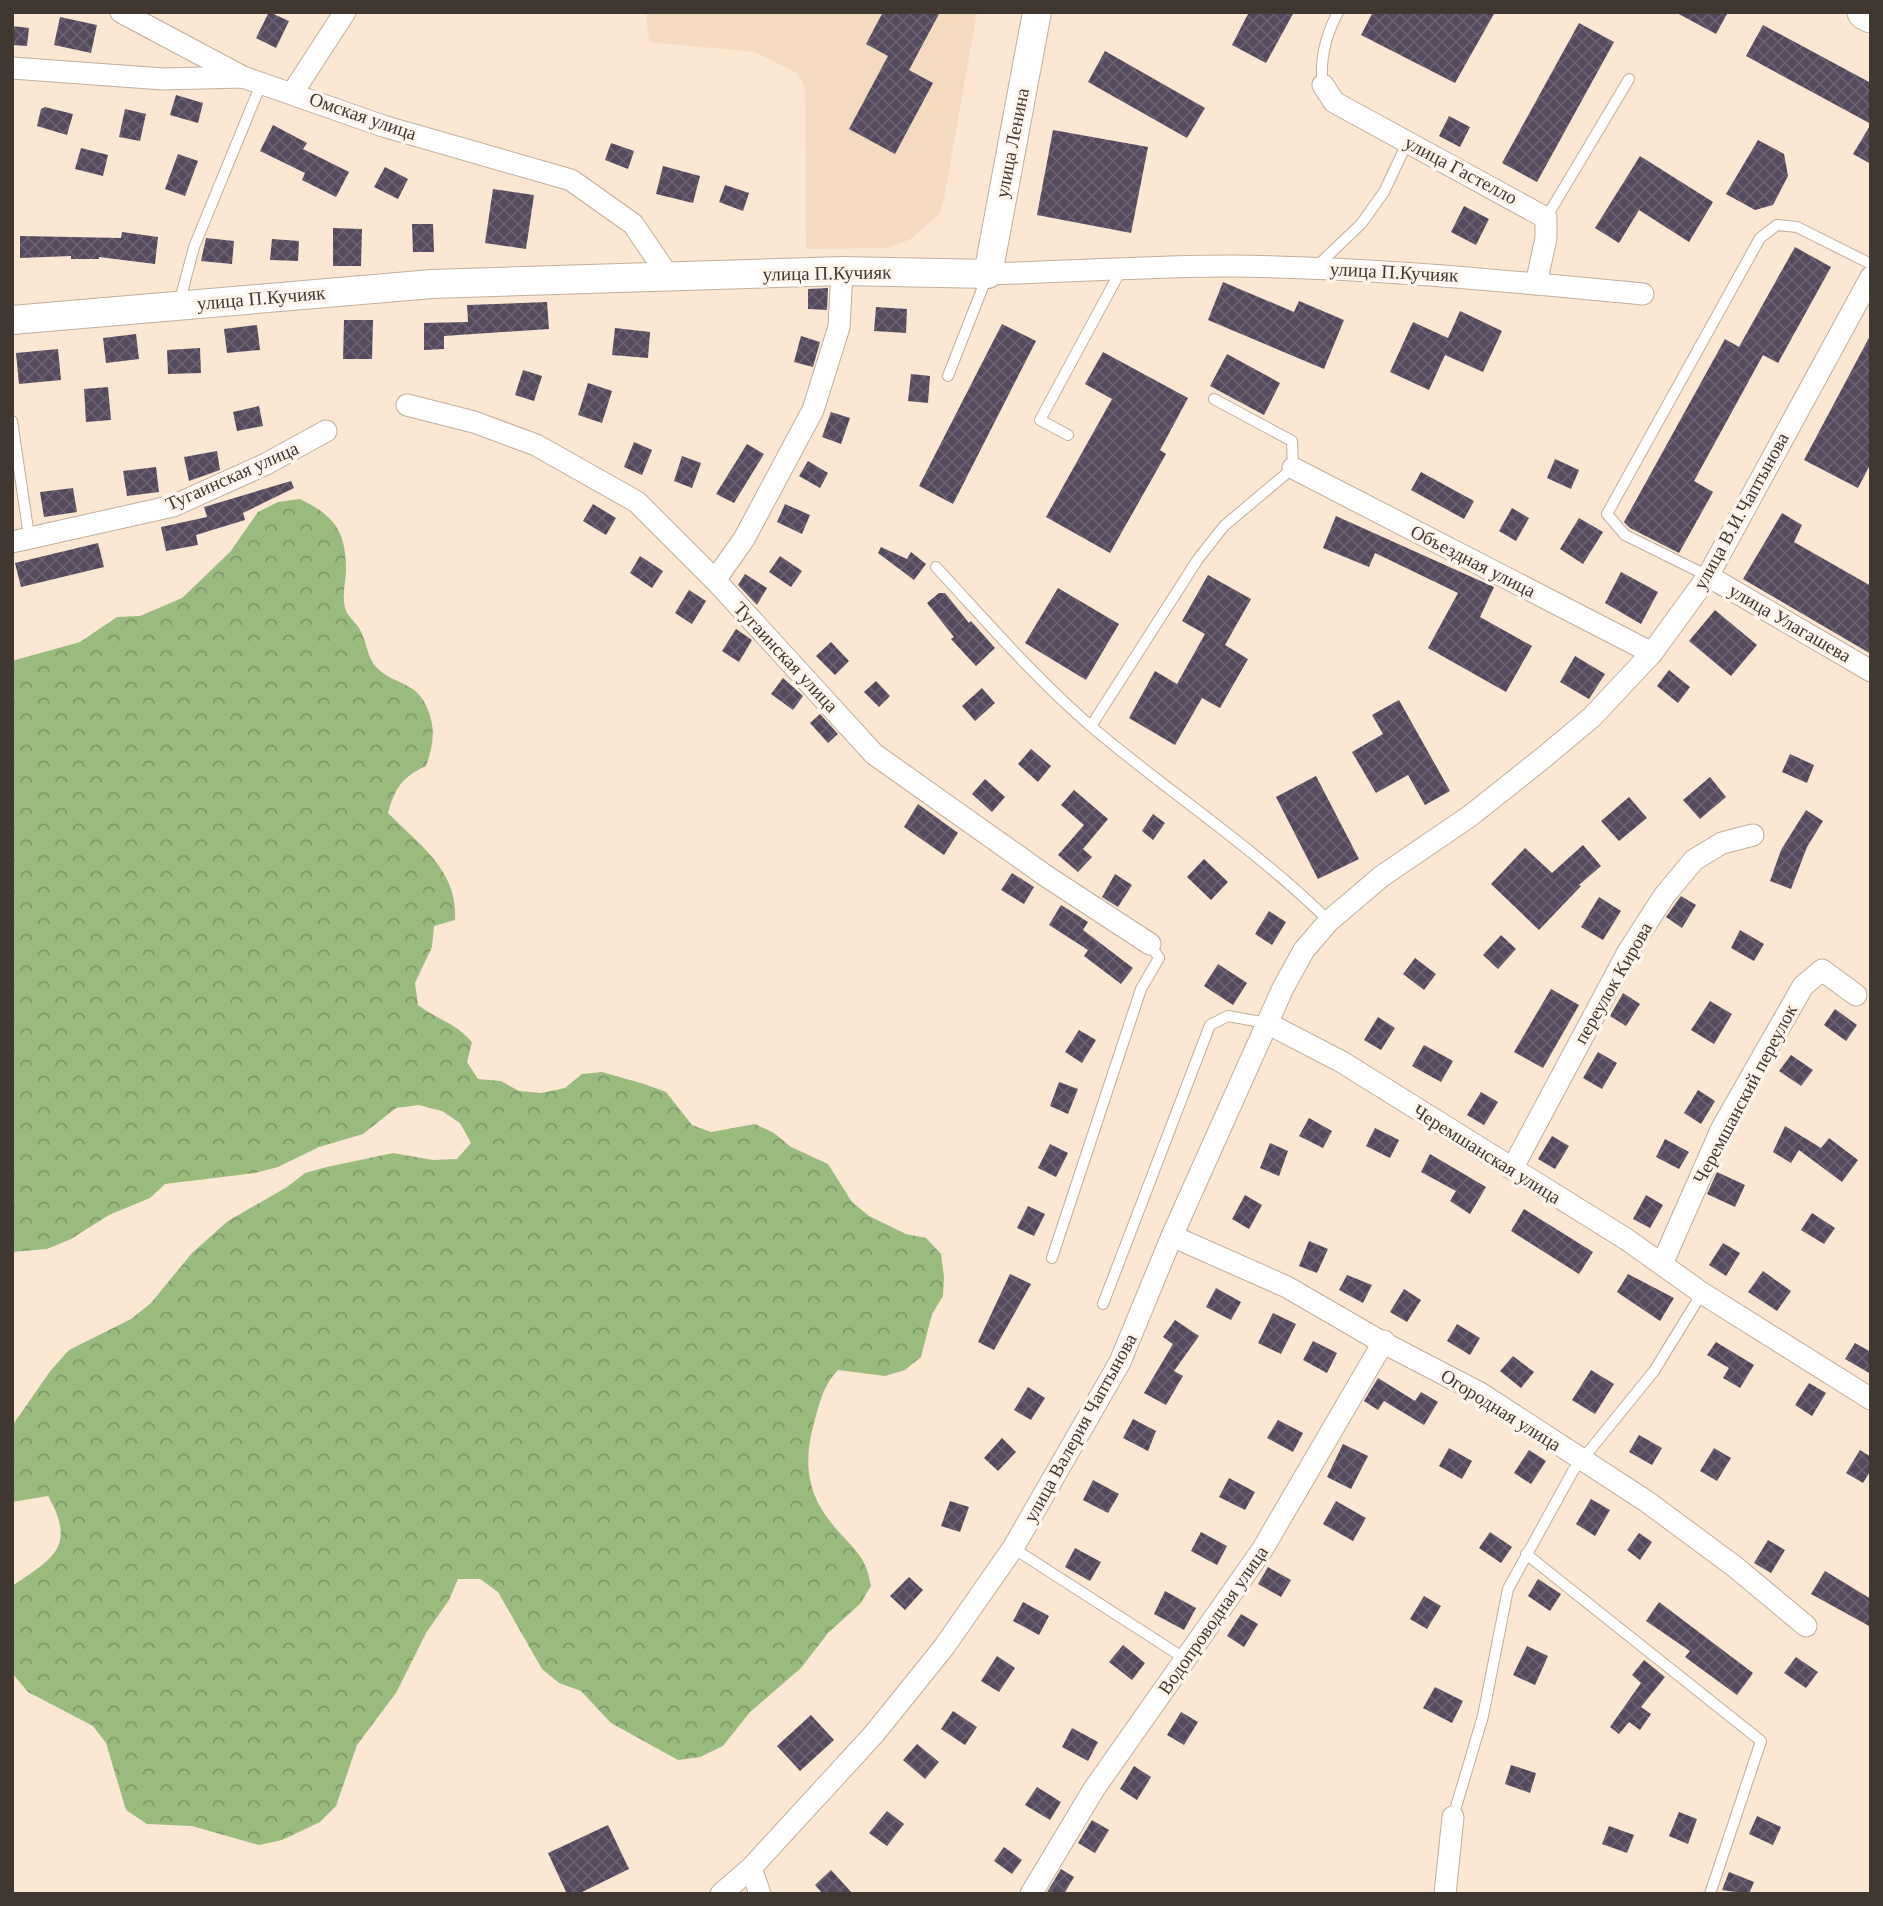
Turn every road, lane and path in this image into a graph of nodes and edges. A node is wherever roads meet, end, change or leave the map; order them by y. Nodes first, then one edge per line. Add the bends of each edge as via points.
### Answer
1 (121, 12) edge
2 (345, 12) edge
3 (1037, 12) edge
4 (1338, 12) edge
5 (1865, 12) edge
6 (1871, 15) edge
7 (12, 68) edge
8 (1629, 79) dead end
9 (252, 81) junction
10 (1323, 85) joint
11 (293, 92) junction
12 (1407, 143) junction
13 (1546, 218) junction
14 (1871, 264) edge
15 (1315, 268) junction
16 (1121, 270) junction
17 (842, 271) junction
18 (988, 274) junction
19 (669, 276) junction
20 (1871, 277) edge
21 (1536, 284) junction
22 (1643, 294) dead end
23 (179, 305) junction
24 (12, 320) edge
25 (948, 376) dead end
26 (1214, 399) dead end
27 (407, 405) dead end
28 (12, 421) edge
29 (326, 431) dead end
30 (1068, 435) dead end
31 (1293, 468) junction
32 (21, 539) edge
33 (936, 567) dead end
34 (1708, 576) junction
35 (715, 580) junction
36 (1653, 653) junction
37 (1871, 671) edge
38 (1091, 726) junction
39 (1753, 835) dead end
40 (1382, 876) joint
41 (1329, 921) junction
42 (1150, 944) joint
43 (1857, 995) dead end
44 (1267, 1023) junction
45 (1512, 1169) junction
46 (1172, 1236) junction
47 (1052, 1258) dead end
48 (1662, 1264) junction
49 (1702, 1293) junction
50 (1103, 1304) dead end
51 (1384, 1341) junction
52 (1871, 1399) edge
53 (1583, 1460) junction
54 (1013, 1548) junction
55 (1526, 1554) junction
56 (1806, 1626) dead end
57 (1187, 1660) junction
58 (1453, 1817) joint
59 (751, 1868) junction
60 (721, 1894) edge
61 (760, 1894) edge
62 (1031, 1894) edge
63 (1445, 1894) edge
64 (1710, 1894) edge

1 - 9 street
2 - 11 street
3 - 18 street, улица Ленина
4 - 10 lane via 1328,30 1321,67
5 - 6 main road
7 - 9 street, Омская улица
8 - 13 lane
9 - 11 street, Омская улица
9 - 23 lane via 194,247
10 - 12 street, улица Гастелло via 1334,102
11 - 19 street, Омская улица via 383,126 570,180 633,224
12 - 13 street, улица Гастелло
12 - 15 lane via 1384,192 1361,224
13 - 21 street
14 - 34 lane via 1797,227 1777,225 1760,238 1607,514 1625,535
15 - 16 street, улица П.Кучияк
15 - 21 street, улица П.Кучияк
16 - 18 street, улица П.Кучияк
16 - 30 lane via 1040,420
17 - 18 street, улица П.Кучияк
17 - 19 street, улица П.Кучияк
17 - 35 street via 839,327 813,410 744,539
18 - 25 lane
19 - 23 street, улица П.Кучияк via 432,284
20 - 34 street, улица В.И.Чаптынова
21 - 22 street, улица П.Кучияк
23 - 24 street, улица П.Кучияк
26 - 31 lane via 1292,441
27 - 35 street, Тугаинская улица via 474,422 536,445 637,502
28 - 32 lane
29 - 32 street, Тугаинская улица via 173,506
31 - 36 street, Объездная улица
31 - 38 lane via 1224,526 1198,559
33 - 38 lane via 1044,683
34 - 36 street, улица В.И.Чаптынова
34 - 37 street, улица Улагашева
35 - 42 street, Тугаинская улица via 874,754
36 - 40 street, улица В.И.Чаптынова via 1543,758 1470,816
38 - 41 lane via 1245,845
39 - 45 street, переулок Кирова via 1723,843 1694,860 1664,896 1628,952
40 - 41 street, улица Валерия Чаптынова
41 - 44 street, улица Валерия Чаптынова via 1304,950
42 - 47 lane via 1159,958 1141,989
43 - 48 street, Черемшанский переулок via 1822,970 1803,986 1722,1128
44 - 45 street, Черемшанская улица via 1342,1062
44 - 46 street, улица Валерия Чаптынова
44 - 50 lane via 1228,1016 1210,1025
45 - 48 street, Черемшанская улица
46 - 51 street, Огородная улица via 1287,1287
46 - 54 street, улица Валерия Чаптынова via 1120,1362
48 - 49 street, Черемшанская улица
49 - 52 street, Черемшанская улица
49 - 53 lane via 1654,1371
51 - 53 street, Огородная улица via 1480,1393
51 - 57 street, Водопроводная улица via 1262,1550
53 - 55 lane
53 - 56 street, Огородная улица via 1734,1566
54 - 57 lane
54 - 59 street, улица Валерия Чаптынова via 944,1647 874,1734
55 - 58 lane via 1508,1589 1483,1716
55 - 64 lane via 1761,1741
57 - 62 street, Водопроводная улица via 1094,1788
58 - 63 street
59 - 60 street, улица Валерия Чаптынова
59 - 61 street

